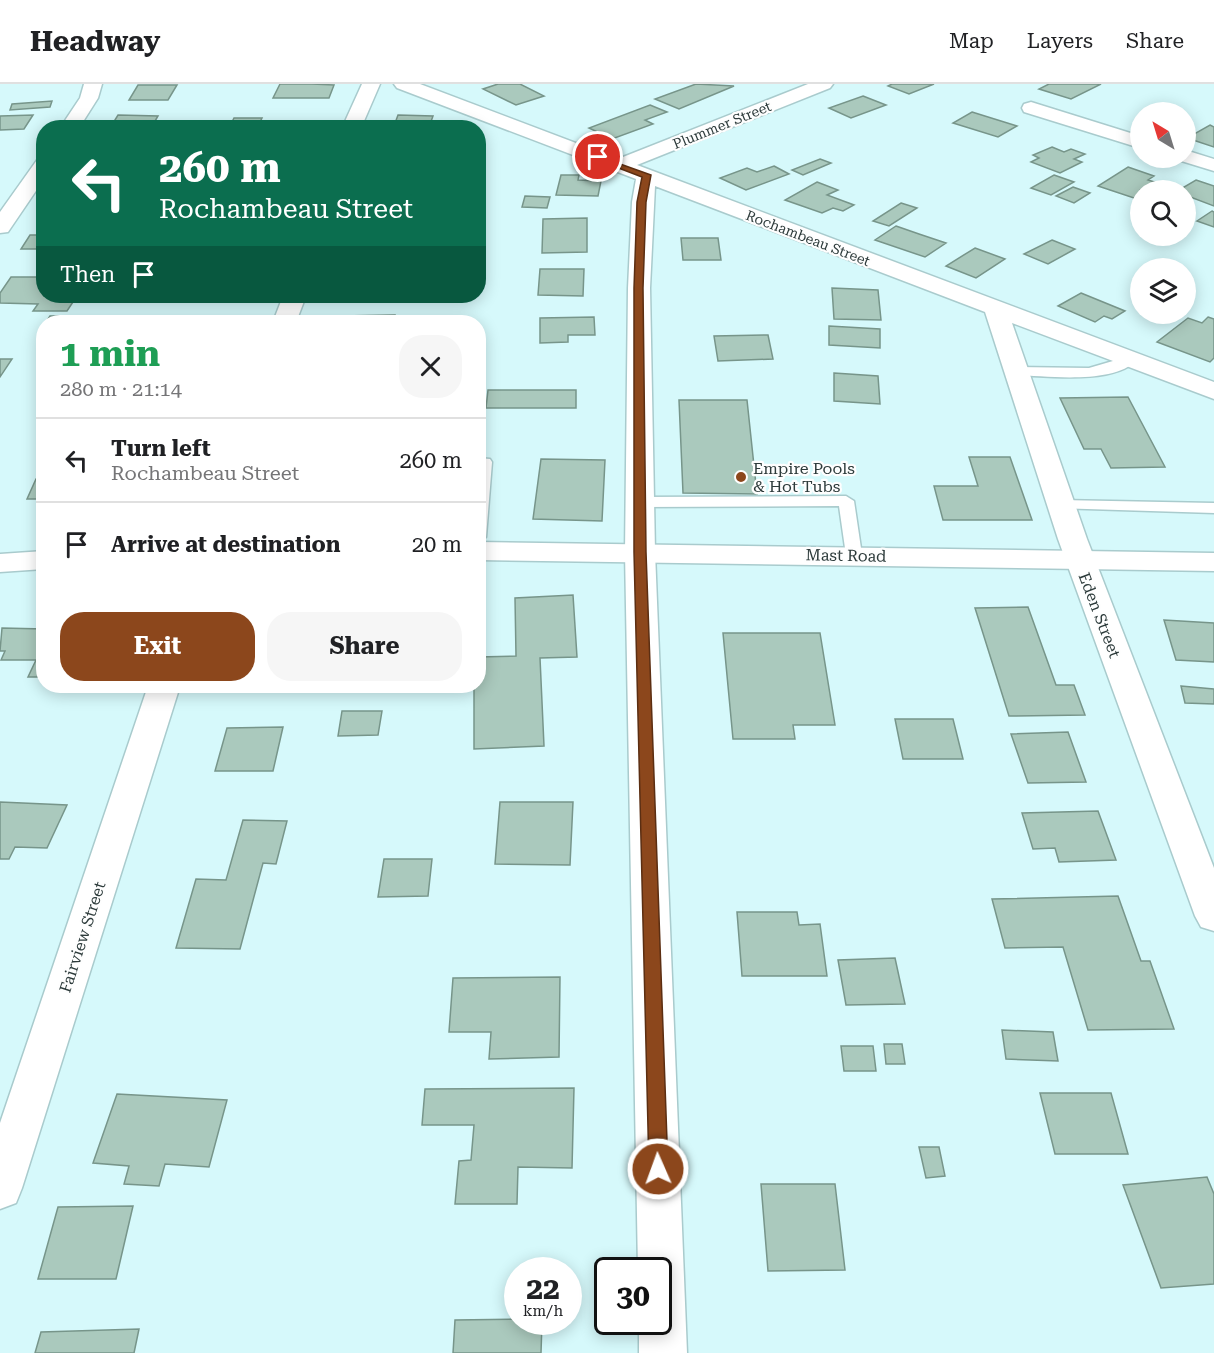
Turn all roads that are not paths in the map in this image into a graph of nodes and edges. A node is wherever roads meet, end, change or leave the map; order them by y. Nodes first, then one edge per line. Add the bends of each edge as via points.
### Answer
1 (93, 84) edge
2 (371, 84) edge
3 (444, 84) edge
4 (824, 84) edge
5 (412, 88) edge
6 (1031, 108) dead end
7 (74, 120) edge
8 (354, 120) edge
9 (1130, 139) edge
10 (1196, 159) edge
11 (1214, 165) edge
12 (633, 170) junction
13 (36, 175) edge
14 (0, 227) edge
15 (996, 310) junction
16 (1130, 360) junction
17 (1014, 371) junction
18 (1214, 391) edge
19 (640, 502) junction
20 (1060, 505) junction
21 (1214, 507) edge
22 (486, 551) edge
23 (640, 552) junction
24 (854, 555) junction
25 (1079, 560) junction
26 (36, 561) edge
27 (1214, 562) edge
28 (0, 563) edge
29 (162, 693) edge
30 (1214, 916) edge
31 (0, 1188) edge
32 (663, 1353) edge

1 - 7 street
2 - 8 street
3 - 5 street
4 - 12 street, Plummer Street
5 - 12 street, Rochambeau Street
6 - 9 street
10 - 11 street
12 - 15 street, Rochambeau Street
12 - 19 street via 642,202
13 - 14 street
15 - 16 street, Rochambeau Street
15 - 17 street, Eden Street
16 - 17 lane via 1115,369 1100,371
16 - 18 street, Rochambeau Street
17 - 20 street, Eden Street
19 - 23 street
19 - 24 lane via 846,501
20 - 21 lane
20 - 25 street, Eden Street
22 - 23 street, Mast Road
23 - 24 street, Mast Road
23 - 32 street
24 - 25 street, Mast Road
25 - 27 street, Mast Road
25 - 30 street, Eden Street
26 - 28 street
29 - 31 street, Fairview Street

